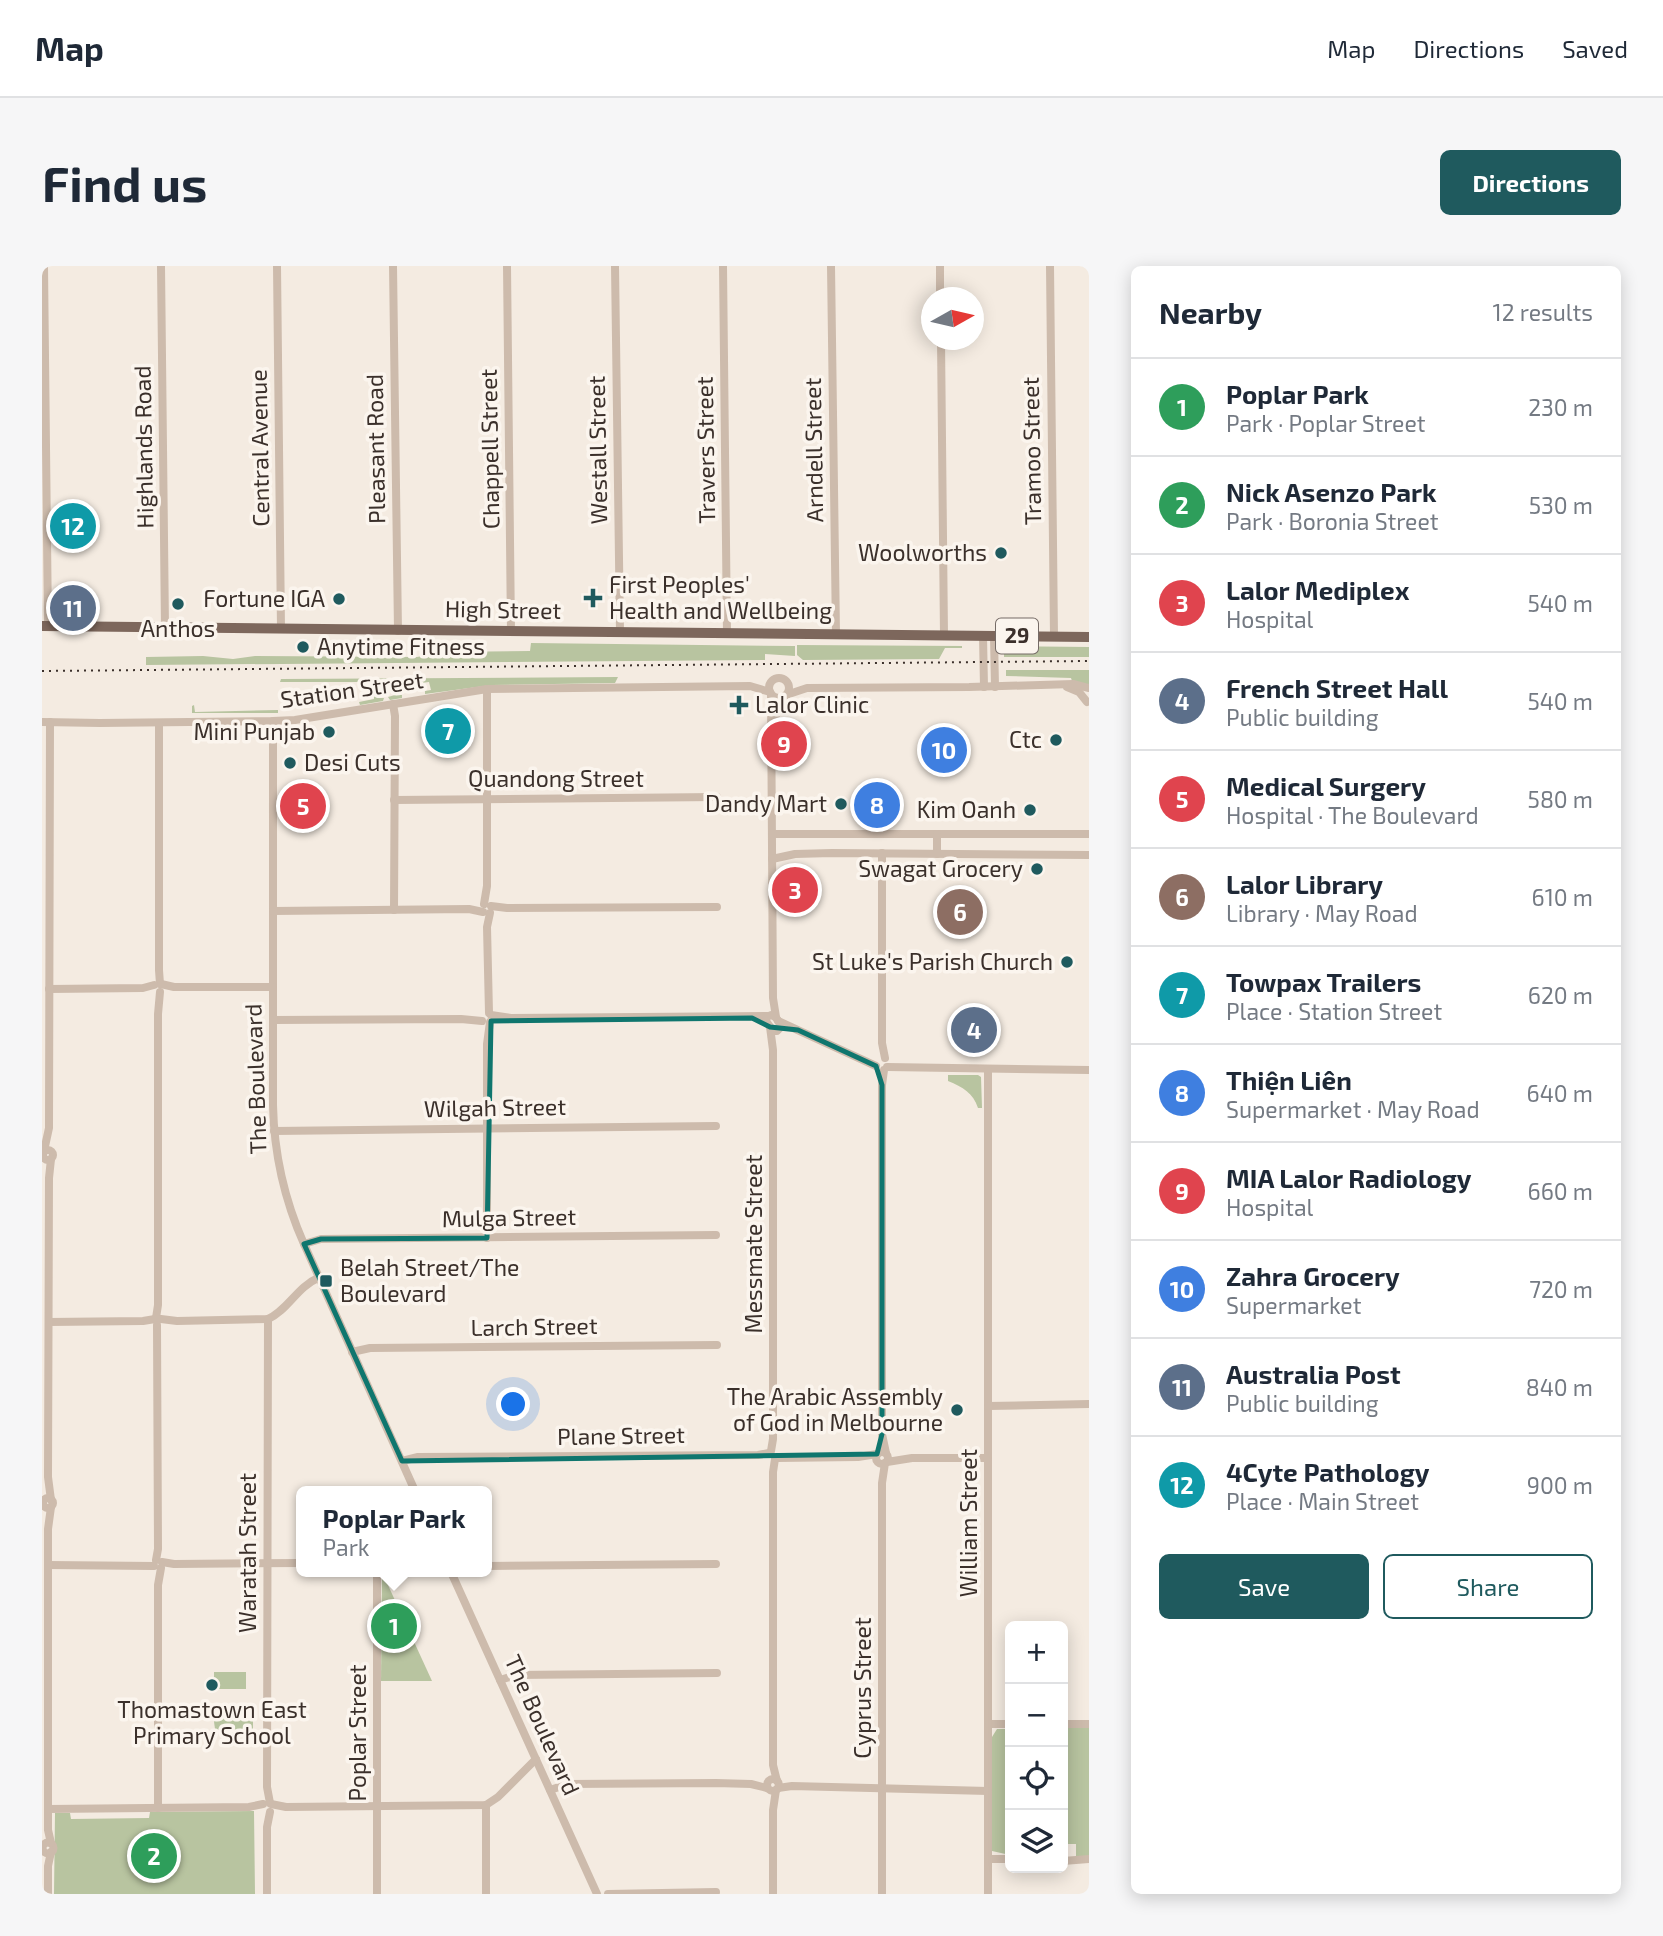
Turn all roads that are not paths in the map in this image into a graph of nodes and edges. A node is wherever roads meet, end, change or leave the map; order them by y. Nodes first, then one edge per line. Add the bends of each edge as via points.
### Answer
1 (44, 266) edge
2 (161, 266) edge
3 (277, 266) edge
4 (393, 266) edge
5 (507, 266) edge
6 (615, 266) edge
7 (723, 266) edge
8 (831, 266) edge
9 (940, 266) edge
10 (1050, 266) edge
11 (940, 287) edge
12 (941, 350) edge
13 (43, 390) edge
14 (44, 496) edge
15 (45, 626) edge
16 (165, 628) junction
17 (281, 629) junction
18 (398, 631) junction
19 (511, 632) junction
20 (620, 632) junction
21 (727, 634) junction
22 (836, 634) junction
23 (944, 636) junction
24 (989, 636) junction
25 (1054, 636) junction
26 (1089, 637) edge
27 (773, 680) junction
28 (787, 682) junction
29 (1063, 685) junction
30 (750, 686) junction
31 (984, 687) junction
32 (995, 687) junction
33 (807, 688) junction
34 (1089, 688) edge
35 (487, 689) junction
36 (770, 693) junction
37 (784, 696) junction
38 (1088, 701) edge
39 (393, 704) junction
40 (272, 721) junction
41 (46, 722) edge
42 (159, 723) junction
43 (773, 726) junction
44 (717, 797) dead end
45 (487, 799) junction
46 (394, 800) junction
47 (772, 834) junction
48 (937, 834) junction
49 (1089, 834) edge
50 (882, 853) junction
51 (937, 854) junction
52 (1089, 855) edge
53 (772, 859) junction
54 (46, 902) edge
55 (717, 907) dead end
56 (487, 909) junction
57 (394, 910) junction
58 (273, 911) junction
59 (273, 987) junction
60 (158, 988) junction
61 (49, 989) junction
62 (487, 1018) junction
63 (273, 1020) junction
64 (773, 1022) junction
65 (45, 1039) edge
66 (881, 1064) junction
67 (1086, 1068) edge
68 (988, 1069) junction
69 (716, 1125) dead end
70 (487, 1128) junction
71 (274, 1131) junction
72 (45, 1155) edge
73 (716, 1235) dead end
74 (487, 1238) junction
75 (304, 1244) junction
76 (45, 1271) edge
77 (318, 1278) junction
78 (268, 1319) junction
79 (158, 1321) junction
80 (49, 1322) junction
81 (716, 1345) dead end
82 (352, 1352) junction
83 (45, 1387) edge
84 (988, 1406) junction
85 (1089, 1406) edge
86 (773, 1455) junction
87 (882, 1458) junction
88 (988, 1458) junction
89 (402, 1461) junction
90 (413, 1486) edge
91 (45, 1503) edge
92 (296, 1563) edge
93 (158, 1564) junction
94 (268, 1564) junction
95 (716, 1564) dead end
96 (48, 1565) junction
97 (492, 1566) edge
98 (377, 1577) edge
99 (454, 1577) edge
100 (716, 1673) dead end
101 (500, 1680) junction
102 (989, 1724) junction
103 (1005, 1724) edge
104 (1068, 1724) edge
105 (1089, 1724) edge
106 (536, 1759) junction
107 (773, 1785) junction
108 (882, 1789) junction
109 (550, 1790) junction
110 (988, 1791) junction
111 (486, 1805) junction
112 (377, 1806) junction
113 (267, 1807) junction
114 (158, 1808) junction
115 (48, 1809) junction
116 (45, 1848) edge
117 (988, 1859) junction
118 (1005, 1859) edge
119 (1089, 1859) edge
120 (1068, 1861) edge
121 (716, 1892) edge
122 (48, 1894) edge
123 (267, 1894) edge
124 (377, 1894) edge
125 (486, 1894) edge
126 (597, 1894) edge
127 (608, 1894) edge
128 (774, 1894) edge
129 (882, 1894) edge
130 (988, 1894) edge

1 - 13 street
2 - 16 street, Highlands Road
3 - 17 street, Central Avenue
4 - 18 street, Pleasant Road
5 - 19 street, Chappell Street
6 - 20 street, Westall Street
7 - 21 street, Travers Street
8 - 22 street, Arndell Street
9 - 11 street
10 - 25 street, Tramoo Street
12 - 23 street
13 - 14 street
14 - 15 street
15 - 16 main road, High Street / 29
16 - 17 main road, High Street / 29
17 - 18 main road, High Street / 29
18 - 19 main road, High Street / 29
19 - 20 main road, High Street / 29
20 - 21 main road, High Street / 29
21 - 22 main road, High Street / 29
22 - 23 main road, High Street / 29
23 - 24 main road, High Street / 29
24 - 25 main road, High Street / 29
24 - 31 street
24 - 32 street
25 - 26 main road, High Street / 29
27 - 28 street
27 - 30 street, Station Street
27 - 36 street
28 - 33 street
28 - 37 street via 789,690
29 - 32 street
29 - 34 street
29 - 38 street
30 - 35 street, Station Street
30 - 36 street, Station Street
31 - 32 street
31 - 33 street
33 - 37 street
35 - 39 street, Station Street
35 - 45 street
36 - 37 street
36 - 43 street, Messmate Street
37 - 43 street, Messmate Street
39 - 40 street, Station Street
39 - 46 street
40 - 42 street, Station Street
40 - 58 street, The Boulevard
41 - 42 street, Station Street
41 - 54 street
42 - 60 street
43 - 47 street, Messmate Street
44 - 45 street, Quandong Street
45 - 46 street, Quandong Street
45 - 56 street
46 - 57 street
47 - 48 street
47 - 53 street, Messmate Street
48 - 49 street
48 - 51 street
50 - 51 street
50 - 53 street via 795,854
50 - 66 street, Cyprus Street
51 - 52 street
53 - 64 street, Messmate Street
54 - 61 street
55 - 56 street
56 - 57 street
56 - 62 street
57 - 58 street
58 - 59 street, The Boulevard
59 - 60 street
59 - 63 street, The Boulevard
60 - 61 street
60 - 79 street
61 - 65 street
62 - 63 street
62 - 64 street via 752,1018
62 - 70 street
63 - 71 street, The Boulevard
64 - 66 street
64 - 86 street, Messmate Street
65 - 72 street
66 - 68 street
66 - 87 street, Cyprus Street
67 - 68 street
68 - 84 street, William Street
69 - 70 street, Wilgah Street
70 - 71 street, Wilgah Street
70 - 74 street
71 - 75 street, The Boulevard via 284,1190
72 - 76 street via 49,1178
73 - 74 street, Mulga Street
74 - 75 street, Mulga Street via 321,1239
75 - 77 street, The Boulevard
76 - 80 street
77 - 78 street
77 - 82 street, The Boulevard
78 - 79 street
78 - 94 street, Waratah Street
79 - 80 street
79 - 93 street
80 - 83 street
81 - 82 street, Larch Street via 370,1348
82 - 89 street, The Boulevard
83 - 91 street
84 - 85 street
84 - 88 street, William Street
86 - 87 street, Plane Street
86 - 89 street, Plane Street via 418,1457
86 - 107 street, Messmate Street
87 - 88 street, Plane Street
87 - 108 street, Cyprus Street
88 - 102 street, William Street
89 - 90 street, The Boulevard
91 - 96 street
92 - 94 street
93 - 94 street
93 - 96 street
93 - 114 street
94 - 113 street, Waratah Street
95 - 97 street
96 - 115 street
98 - 112 street, Poplar Street
99 - 101 street, The Boulevard
100 - 101 street via 516,1675
101 - 106 street, The Boulevard
102 - 103 street
102 - 110 street, William Street
104 - 105 street
106 - 109 street, The Boulevard
106 - 111 street
107 - 108 street
107 - 109 street via 568,1784
107 - 128 street, Messmate Street
108 - 110 street
108 - 129 street, Cyprus Street
109 - 126 street, The Boulevard
110 - 117 street, William Street
111 - 112 street
111 - 125 street
112 - 113 street
112 - 124 street, Poplar Street
113 - 114 street
113 - 123 street, Waratah Street
114 - 115 street
115 - 116 street
116 - 122 street
117 - 118 street
117 - 130 street, William Street
119 - 120 street
121 - 127 street

